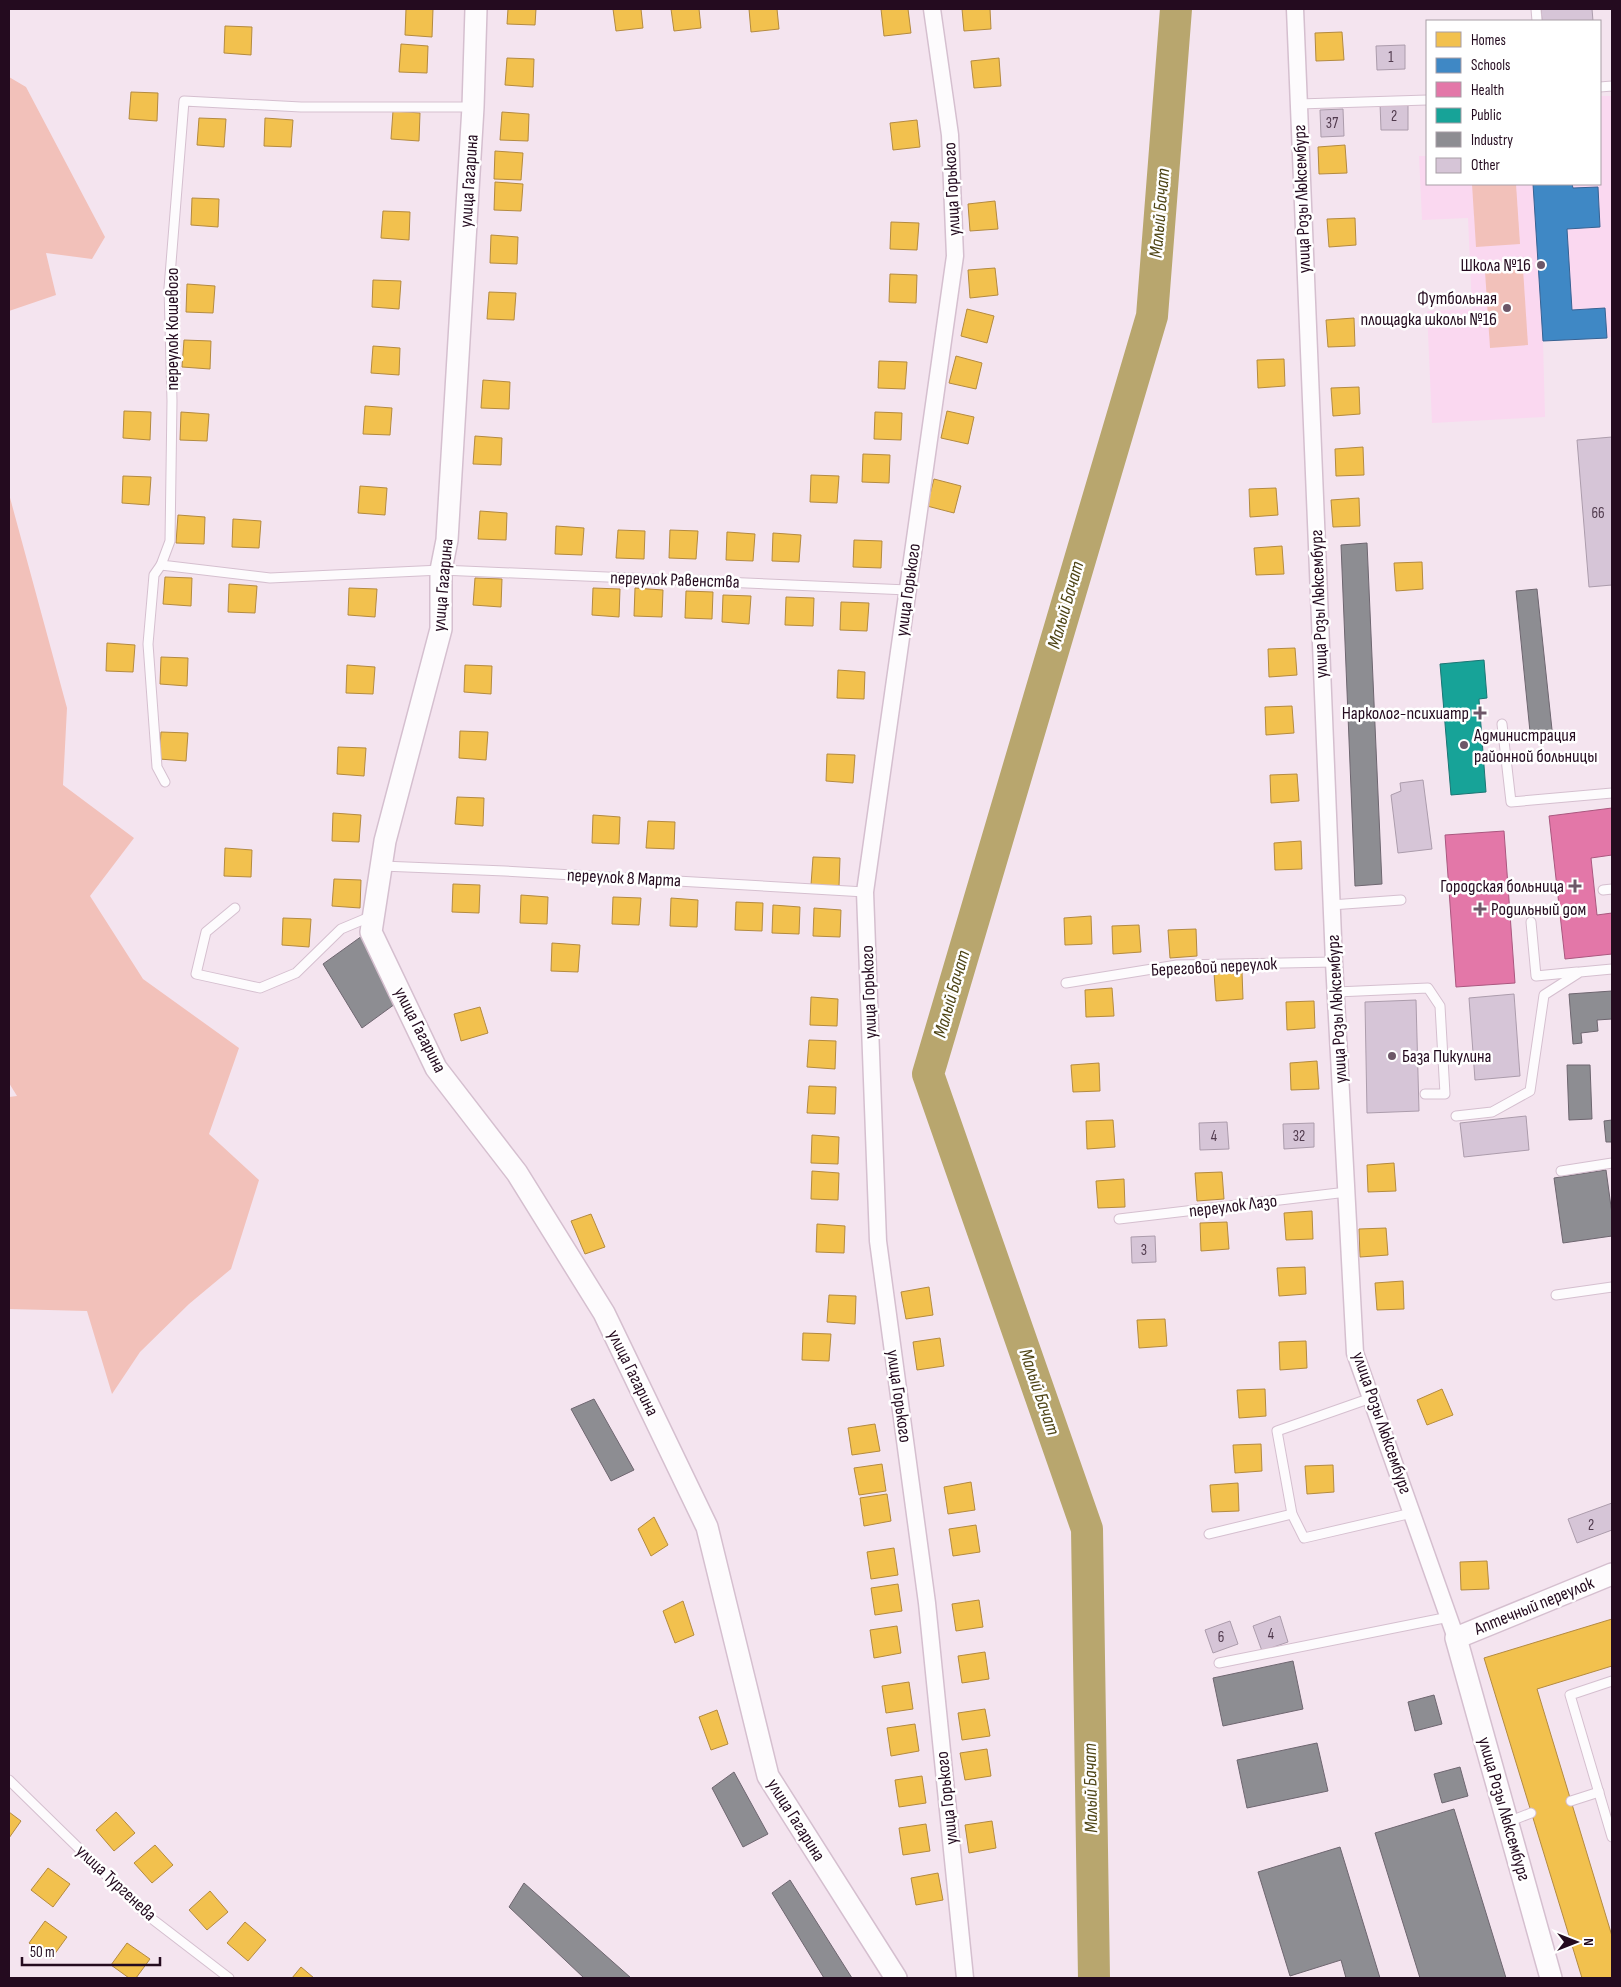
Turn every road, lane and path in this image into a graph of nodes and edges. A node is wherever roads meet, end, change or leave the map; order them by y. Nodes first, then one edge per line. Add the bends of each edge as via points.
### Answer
1 (476, 9) edge
2 (932, 9) edge
3 (1296, 9) edge
4 (1426, 100) edge
5 (1299, 104) junction
6 (474, 107) junction
7 (162, 566) junction
8 (441, 570) junction
9 (908, 590) junction
10 (1502, 724) dead end
11 (164, 782) dead end
12 (1612, 792) edge
13 (382, 866) junction
14 (1612, 889) edge
15 (1602, 890) dead end
16 (865, 892) junction
17 (1401, 900) dead end
18 (1331, 905) junction
19 (235, 908) dead end
20 (374, 915) junction
21 (1531, 922) dead end
22 (1334, 962) junction
23 (1612, 969) edge
24 (1580, 972) junction
25 (1066, 983) dead end
26 (1336, 992) junction
27 (1425, 1094) dead end
28 (1456, 1116) dead end
29 (1612, 1163) edge
30 (1561, 1171) dead end
31 (1347, 1192) junction
32 (1118, 1219) dead end
33 (1612, 1287) edge
34 (1556, 1295) dead end
35 (1371, 1398) junction
36 (1412, 1513) junction
37 (1292, 1514) junction
38 (1208, 1534) dead end
39 (1612, 1574) edge
40 (1449, 1617) junction
41 (1456, 1638) junction
42 (1219, 1663) dead end
43 (1612, 1681) edge
44 (9, 1780) edge
45 (1599, 1792) junction
46 (1571, 1801) dead end
47 (1532, 1813) dead end
48 (1508, 1822) junction
49 (1612, 1837) edge
50 (229, 1978) edge
51 (896, 1978) edge
52 (965, 1978) edge
53 (1551, 1978) edge

1 - 6 street, улица Гагарина
2 - 9 street, улица Горького via 950,135 955,256
3 - 5 street, улица Розы Люксембург
4 - 5 lane
5 - 18 street, улица Розы Люксембург
6 - 7 lane, переулок Кошевого via 301,107 184,101 169,288 172,401 170,541
6 - 8 street, улица Гагарина via 446,540
7 - 8 lane via 270,578
7 - 11 lane via 154,575 148,644 158,767
8 - 9 lane, переулок Равенства
8 - 13 street, улица Гагарина via 441,628 385,841
9 - 16 street, улица Горького
10 - 12 lane via 1511,802
13 - 16 lane, переулок 8 Марта
13 - 20 street, улица Гагарина
14 - 15 lane
16 - 52 street, улица Горького via 878,1241 927,1602
17 - 18 lane
18 - 22 street, улица Розы Люксембург
19 - 20 lane via 206,932 196,974 260,988 296,973 341,930
20 - 51 street, улица Гагарина via 372,932 436,1068 517,1173 608,1322 707,1528 768,1776
21 - 24 lane via 1536,976
22 - 25 lane, Береговой переулок via 1177,966
22 - 26 street, улица Розы Люксембург
23 - 24 lane
24 - 28 lane via 1544,995 1530,1091 1492,1112
26 - 27 lane via 1428,988 1440,1006 1445,1094
26 - 31 street, улица Розы Люксембург
29 - 30 lane
31 - 32 lane, переулок Лазо
31 - 35 street, улица Розы Люксембург via 1355,1353
33 - 34 lane
35 - 36 street, улица Розы Люксембург
35 - 37 lane via 1277,1431
36 - 37 lane via 1304,1538
36 - 40 street, улица Розы Люксембург
37 - 38 lane
39 - 41 street, Аптечный переулок
40 - 41 street, улица Розы Люксембург
40 - 42 lane
41 - 48 street, улица Розы Люксембург
43 - 45 lane via 1570,1695
44 - 50 lane, улица Тургенева via 147,1915
45 - 46 lane
45 - 49 lane
47 - 48 lane
48 - 53 street, улица Розы Люксембург

